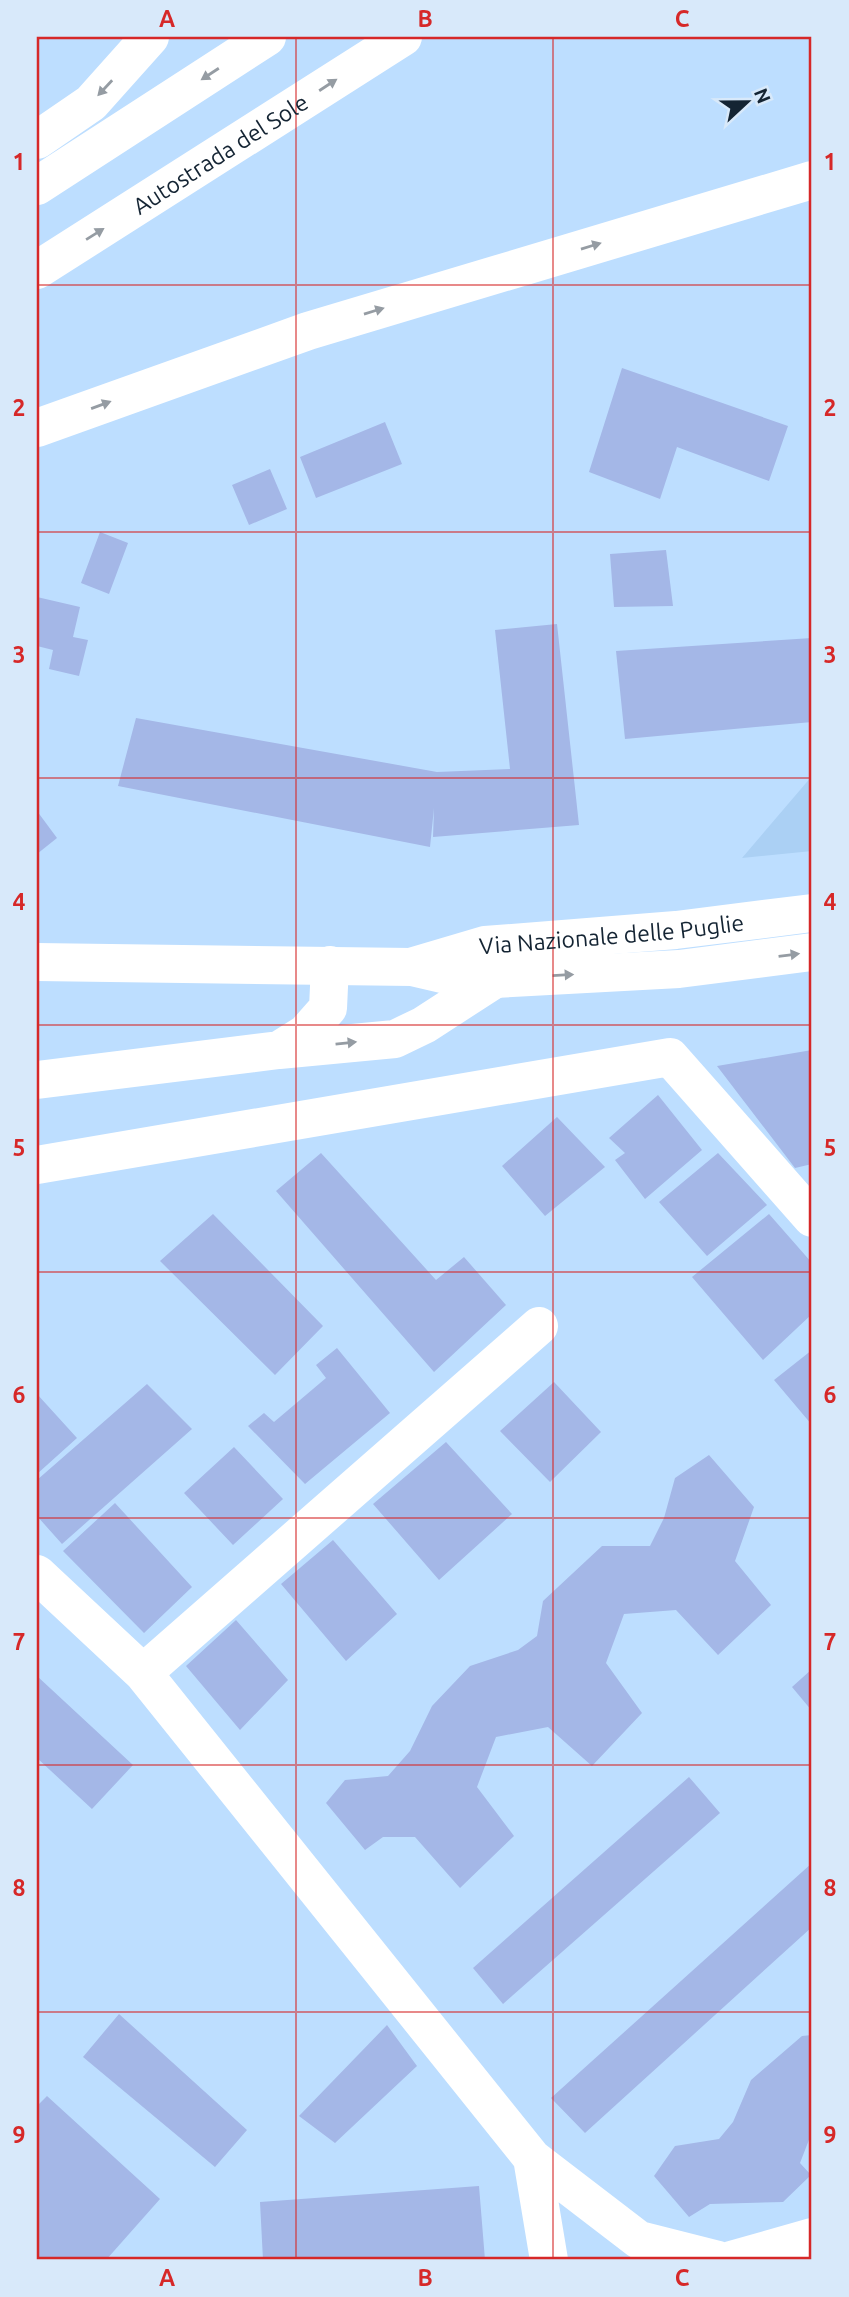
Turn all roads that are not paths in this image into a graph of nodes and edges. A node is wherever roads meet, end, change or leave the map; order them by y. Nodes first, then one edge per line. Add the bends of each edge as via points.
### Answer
1 (150, 37) edge
2 (267, 37) edge
3 (403, 37) edge
4 (37, 140) edge
5 (812, 180) edge
6 (37, 186) edge
7 (37, 271) edge
8 (37, 428) edge
9 (812, 913) edge
10 (812, 952) edge
11 (37, 962) edge
12 (330, 965) junction
13 (412, 967) junction
14 (495, 979) junction
15 (279, 1050) junction
16 (37, 1080) edge
17 (37, 1165) edge
18 (812, 1218) edge
19 (539, 1326) dead end
20 (37, 1574) edge
21 (143, 1673) junction
22 (532, 2158) junction
23 (812, 2237) edge
24 (549, 2260) edge
25 (718, 2260) edge
26 (731, 2260) edge

1 -> 4 main road via 91,103
2 -> 6 main road
7 -> 3 main road, Autostrada del Sole
8 -> 5 main road via 308,331
9 - 13 main road, Via Nazionale delle Puglie via 676,930 485,945
14 -> 10 main road, Via Nazionale delle Puglie via 679,969
11 - 12 main road, Via Nazionale delle Puglie
12 - 13 main road, Via Nazionale delle Puglie
12 - 15 main road via 328,1008 306,1033
13 - 14 main road, Via Nazionale delle Puglie via 468,980
15 -> 14 main road via 396,1039
15 - 16 main road
17 - 18 main road via 670,1057
19 - 21 main road
20 - 21 main road
21 - 22 main road
22 - 24 main road
22 - 25 main road via 639,2240
23 - 26 main road

